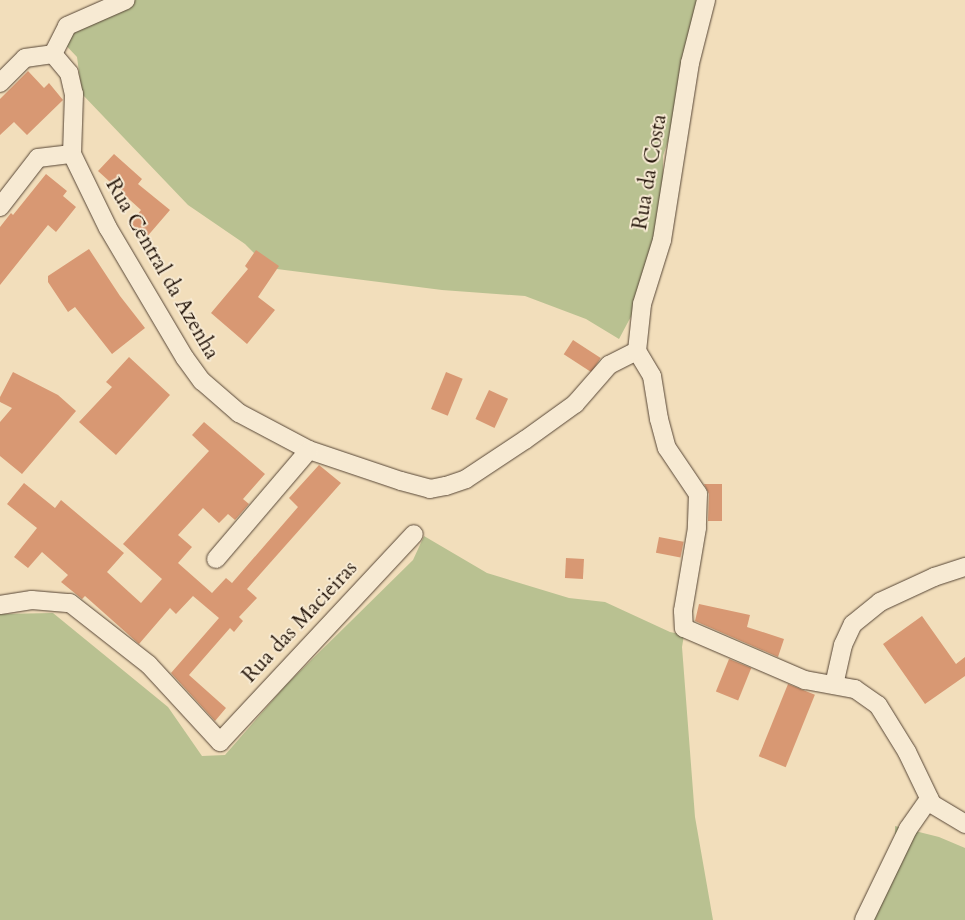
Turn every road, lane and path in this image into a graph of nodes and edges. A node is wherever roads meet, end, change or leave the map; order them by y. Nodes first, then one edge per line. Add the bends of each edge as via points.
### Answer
1 (126, 0) edge
2 (706, 0) edge
3 (53, 54) junction
4 (0, 83) edge
5 (72, 154) junction
6 (0, 207) edge
7 (637, 351) junction
8 (308, 450) junction
9 (414, 534) dead end
10 (216, 559) dead end
11 (965, 567) edge
12 (0, 605) edge
13 (834, 685) junction
14 (929, 798) junction
15 (965, 824) edge
16 (864, 920) edge

1 - 3 street via 67,26
2 - 7 street, Rua da Costa via 690,63 662,240 642,304
3 - 4 street via 25,58
3 - 5 street, Rua Central da Azenha via 69,73 74,94
5 - 6 street via 38,158
5 - 8 street, Rua Central da Azenha via 108,228 202,381 239,413
7 - 8 street, Rua Central da Azenha via 609,365 576,404 466,479 430,488
7 - 13 street via 652,376 667,448 698,494 697,528 683,611 684,628 804,680
8 - 10 street
9 - 12 street, Rua das Macieiras via 220,742 149,665 70,603 32,600
11 - 13 street via 934,576 880,602 853,624 843,645
13 - 14 street via 856,689 878,705 907,752
14 - 15 street via 932,804
14 - 16 street via 908,829

